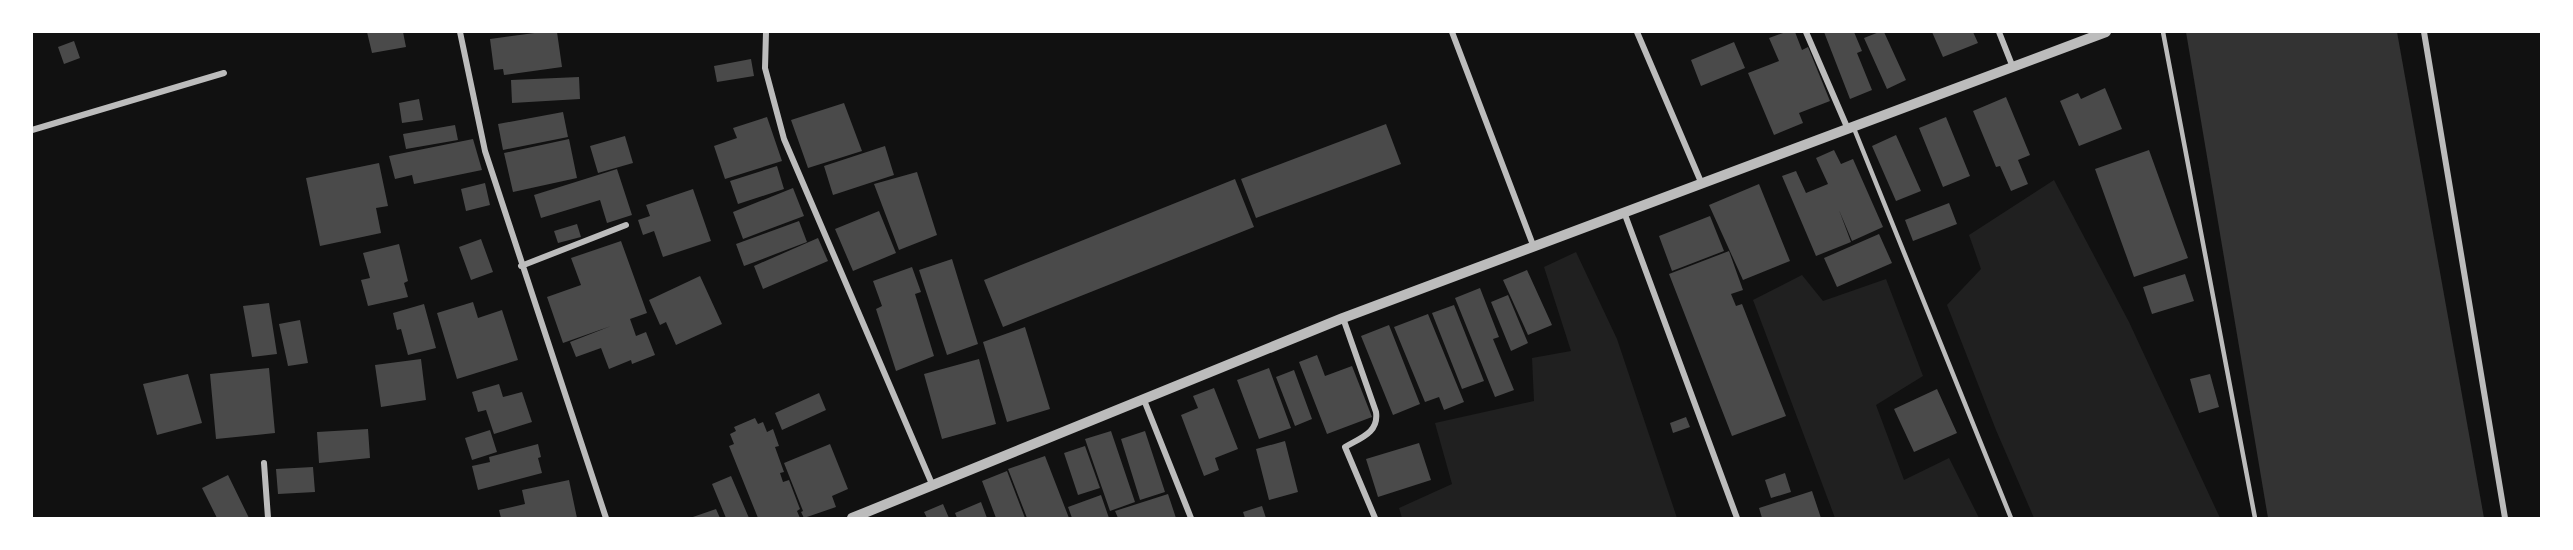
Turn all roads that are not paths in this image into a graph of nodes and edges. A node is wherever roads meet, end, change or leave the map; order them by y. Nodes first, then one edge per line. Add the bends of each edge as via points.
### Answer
1 (460, 32) edge
2 (766, 32) edge
3 (1452, 32) edge
4 (1637, 32) edge
5 (1806, 32) edge
6 (1999, 32) edge
7 (2106, 32) edge
8 (2163, 32) edge
9 (2424, 32) edge
10 (2012, 65) junction
11 (224, 73) dead end
12 (1850, 126) junction
13 (32, 130) edge
14 (1701, 182) junction
15 (1624, 211) junction
16 (626, 225) dead end
17 (1533, 245) junction
18 (521, 266) junction
19 (1343, 318) junction
20 (1144, 400) junction
21 (264, 463) dead end
22 (932, 484) junction
23 (855, 518) edge
24 (267, 519) edge
25 (606, 519) edge
26 (1191, 519) edge
27 (1375, 519) edge
28 (1737, 519) edge
29 (2011, 519) edge
30 (2255, 519) edge
31 (2505, 519) edge

1 - 18 street via 485,152
2 - 22 street via 765,69 784,140
3 - 17 street
4 - 14 street
5 - 12 street
6 - 10 street
7 - 10 street
8 - 30 lane
9 - 31 street
10 - 12 street
11 - 13 street
12 - 14 street
12 - 29 lane
14 - 15 street
15 - 17 street
15 - 28 street
16 - 18 street
17 - 19 street
18 - 25 street
19 - 20 street
19 - 27 street via 1377,418 1373,431 1345,447
20 - 22 street
20 - 26 street
21 - 24 street
22 - 23 street

